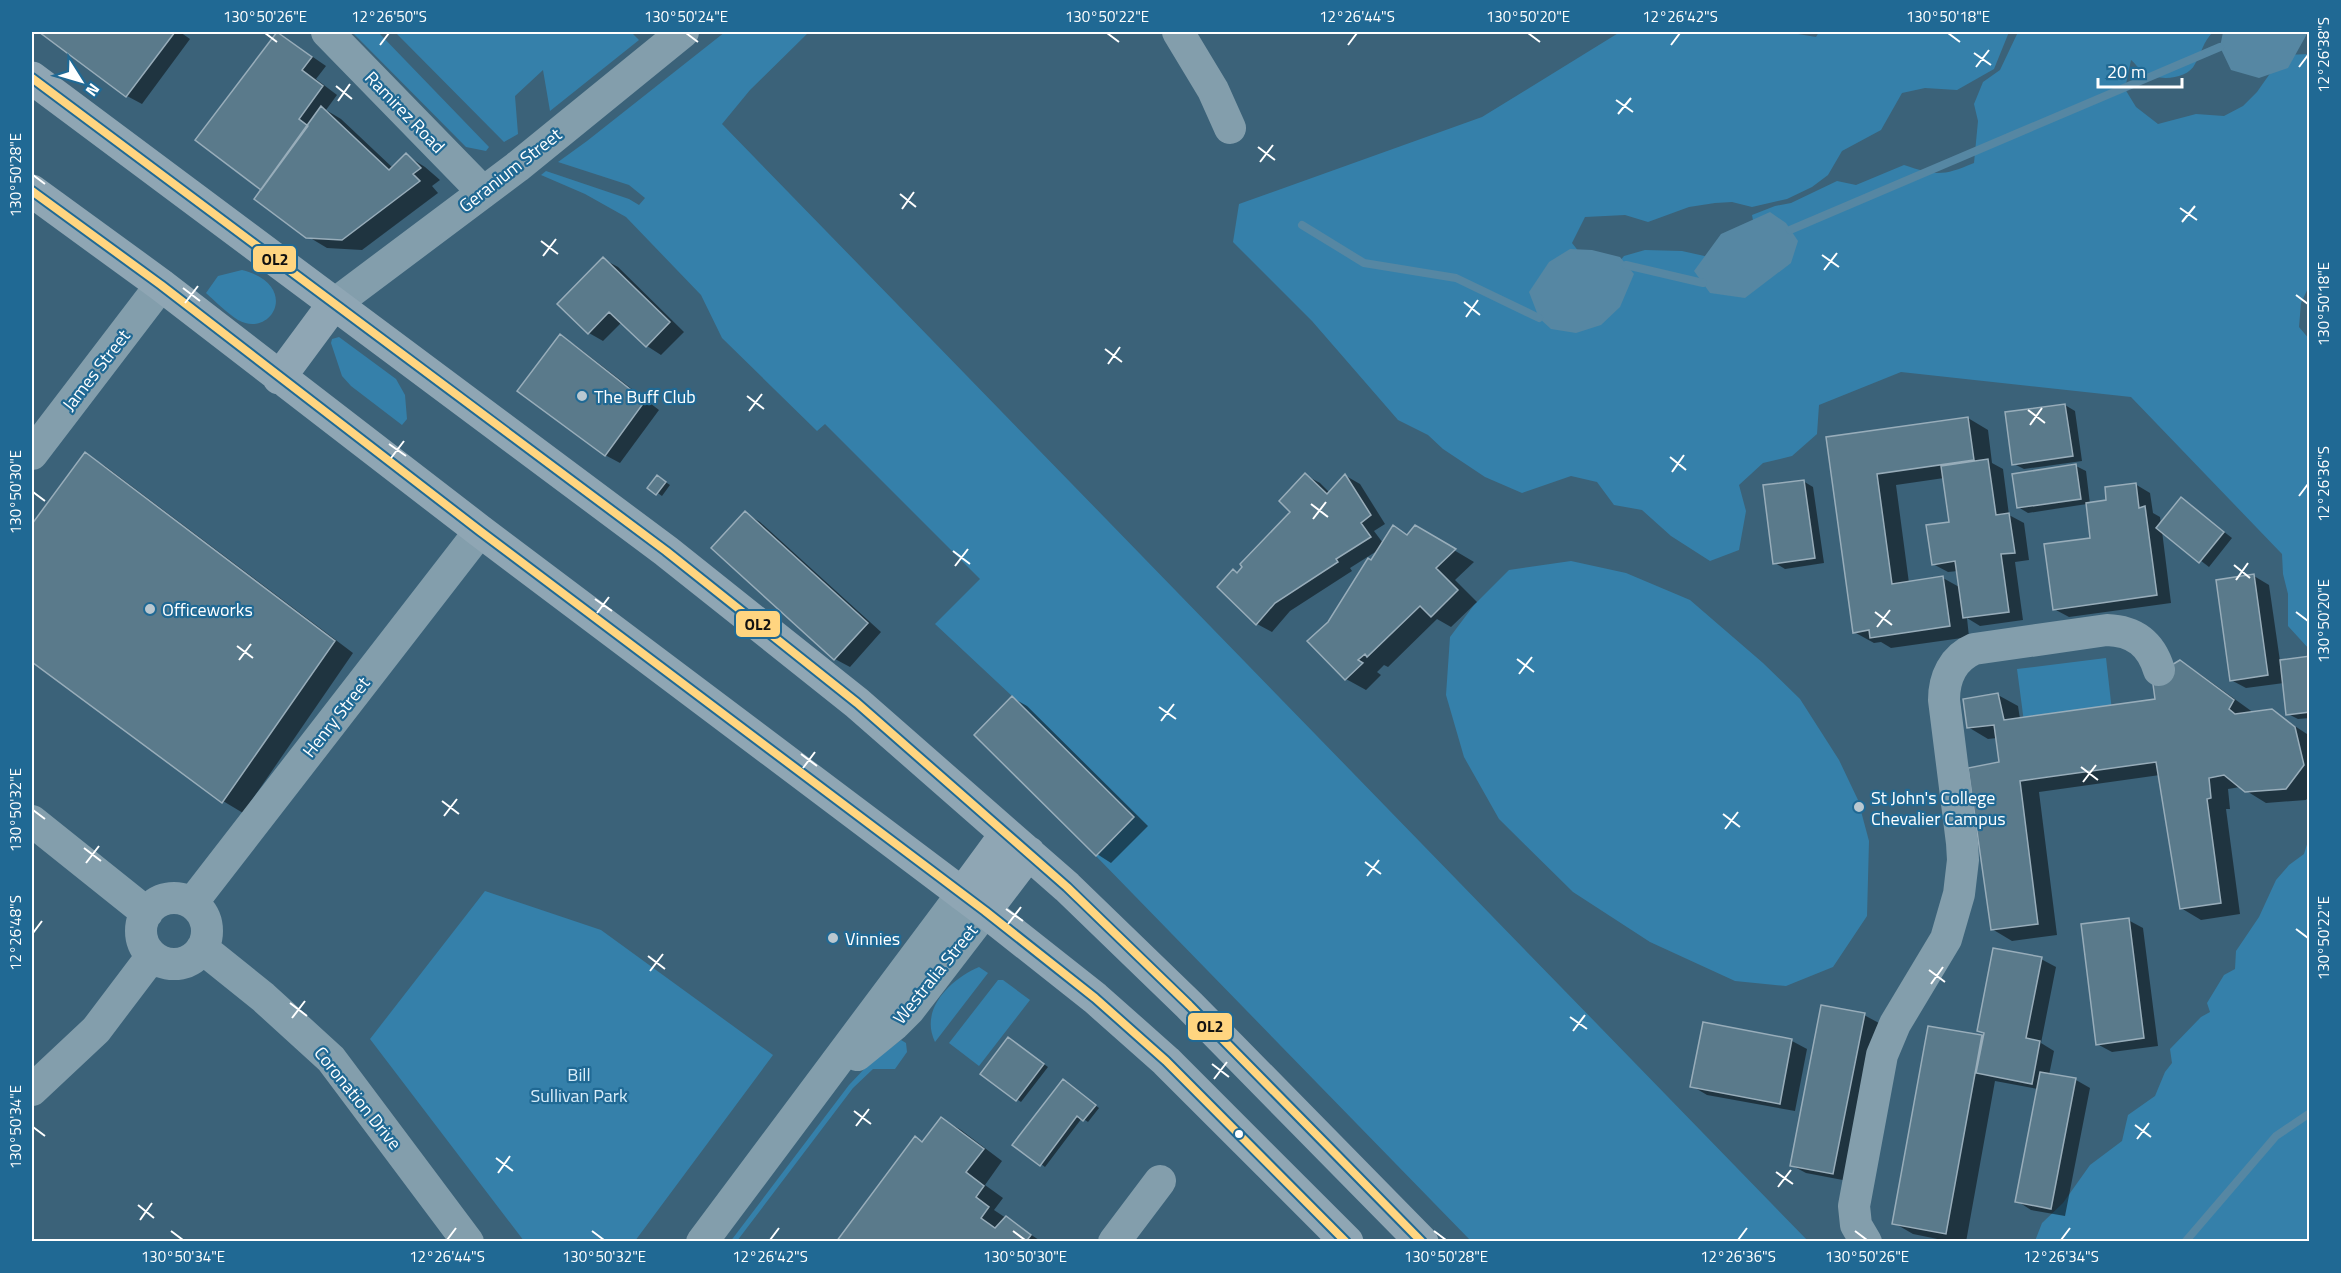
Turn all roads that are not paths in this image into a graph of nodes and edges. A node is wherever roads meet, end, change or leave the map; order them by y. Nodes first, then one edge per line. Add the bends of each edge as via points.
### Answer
1 (327, 32) edge
2 (684, 32) edge
3 (1178, 32) edge
4 (32, 78) edge
5 (1230, 128) dead end
6 (32, 191) edge
7 (483, 192) junction
8 (161, 285) junction
9 (333, 305) junction
10 (279, 378) junction
11 (32, 454) edge
12 (480, 531) junction
13 (2160, 670) dead end
14 (32, 821) edge
15 (1018, 843) junction
16 (192, 903) junction
17 (974, 903) junction
18 (147, 913) junction
19 (202, 948) junction
20 (152, 956) junction
21 (32, 1090) edge
22 (1160, 1181) dead end
23 (468, 1242) edge
24 (702, 1242) edge
25 (1114, 1242) edge
26 (1347, 1242) edge
27 (1422, 1242) edge
28 (1866, 1242) edge

1 - 7 street, Ramirez Road
2 - 7 street, Geranium Street
3 - 5 street via 1213,90
4 - 9 highway
6 - 8 highway
7 - 9 street, Geranium Street
8 - 10 highway
8 - 11 street, James Street
9 - 10 highway
9 - 15 highway via 666,551 856,703
10 - 12 highway
12 - 16 street, Henry Street
12 - 17 highway
13 - 28 street via 2153,653 2141,640 2125,632 2107,630 1974,649 1960,656 1950,672 1944,700 1962,843 1961,877 1946,939 1890,1034 1879,1066 1854,1206 1856,1225
14 - 18 street
15 - 17 highway, Westralia Street
15 - 27 highway via 1189,1005
16 - 18 street via 173,898 154,905
16 - 19 street via 205,919 206,939
17 - 24 street, Westralia Street via 922,995 895,1024 825,1079
17 - 26 highway via 1134,1032
18 - 20 street via 142,940
19 - 20 street via 195,957 173,964
19 - 23 street, Coronation Drive via 331,1059
20 - 21 street via 96,1030
22 - 25 street

